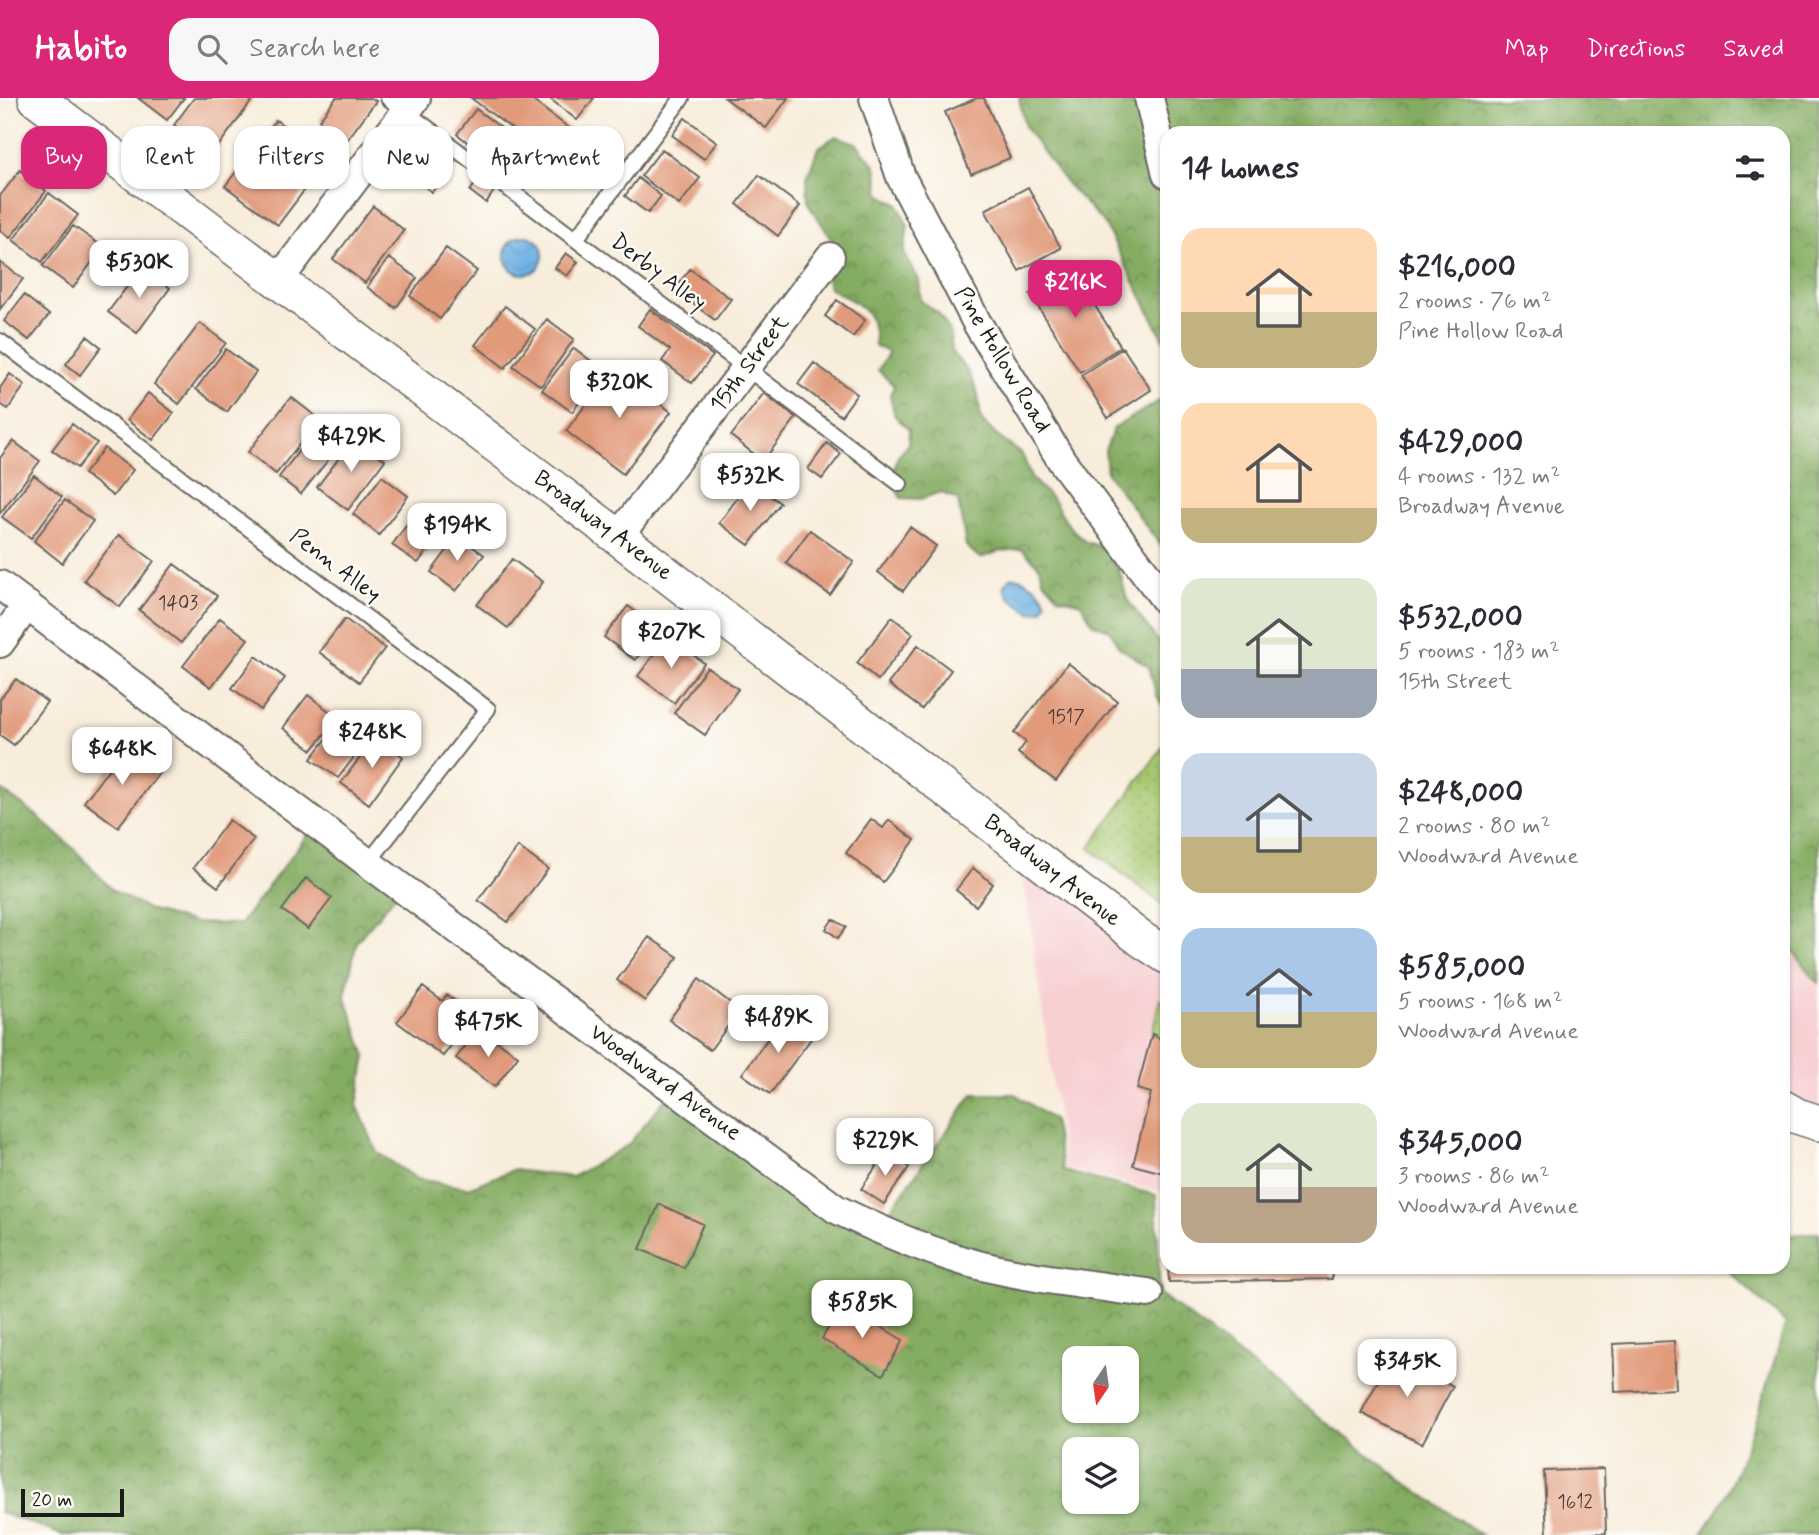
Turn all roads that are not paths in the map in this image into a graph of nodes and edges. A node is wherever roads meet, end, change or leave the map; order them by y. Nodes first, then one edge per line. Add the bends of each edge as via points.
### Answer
1 (36, 98) edge
2 (682, 98) edge
3 (874, 98) edge
4 (1149, 98) edge
5 (403, 102) edge
6 (1160, 144) edge
7 (576, 239) junction
8 (830, 257) dead end
9 (278, 281) junction
10 (0, 341) edge
11 (747, 368) junction
12 (900, 484) dead end
13 (618, 537) junction
14 (0, 585) edge
15 (1160, 593) edge
16 (27, 605) junction
17 (0, 643) edge
18 (368, 863) junction
19 (1160, 952) edge
20 (1790, 1112) edge
21 (1819, 1123) edge
22 (1148, 1293) dead end

1 - 9 street, Broadway Avenue
2 - 7 lane
3 - 15 street, Pine Hollow Road via 901,177 977,323 1062,461
4 - 6 street
5 - 7 lane, Derby Alley
5 - 9 street
7 - 11 lane, Derby Alley
8 - 11 street, 15th Street
9 - 13 street, Broadway Avenue
10 - 18 lane, Penn Alley via 488,709
11 - 12 lane, Derby Alley
11 - 13 street, 15th Street
13 - 19 street, Broadway Avenue
14 - 16 street, Woodward Avenue
16 - 17 street
16 - 18 street, Woodward Avenue
18 - 22 street, Woodward Avenue via 836,1209 929,1250 982,1266
20 - 21 street

